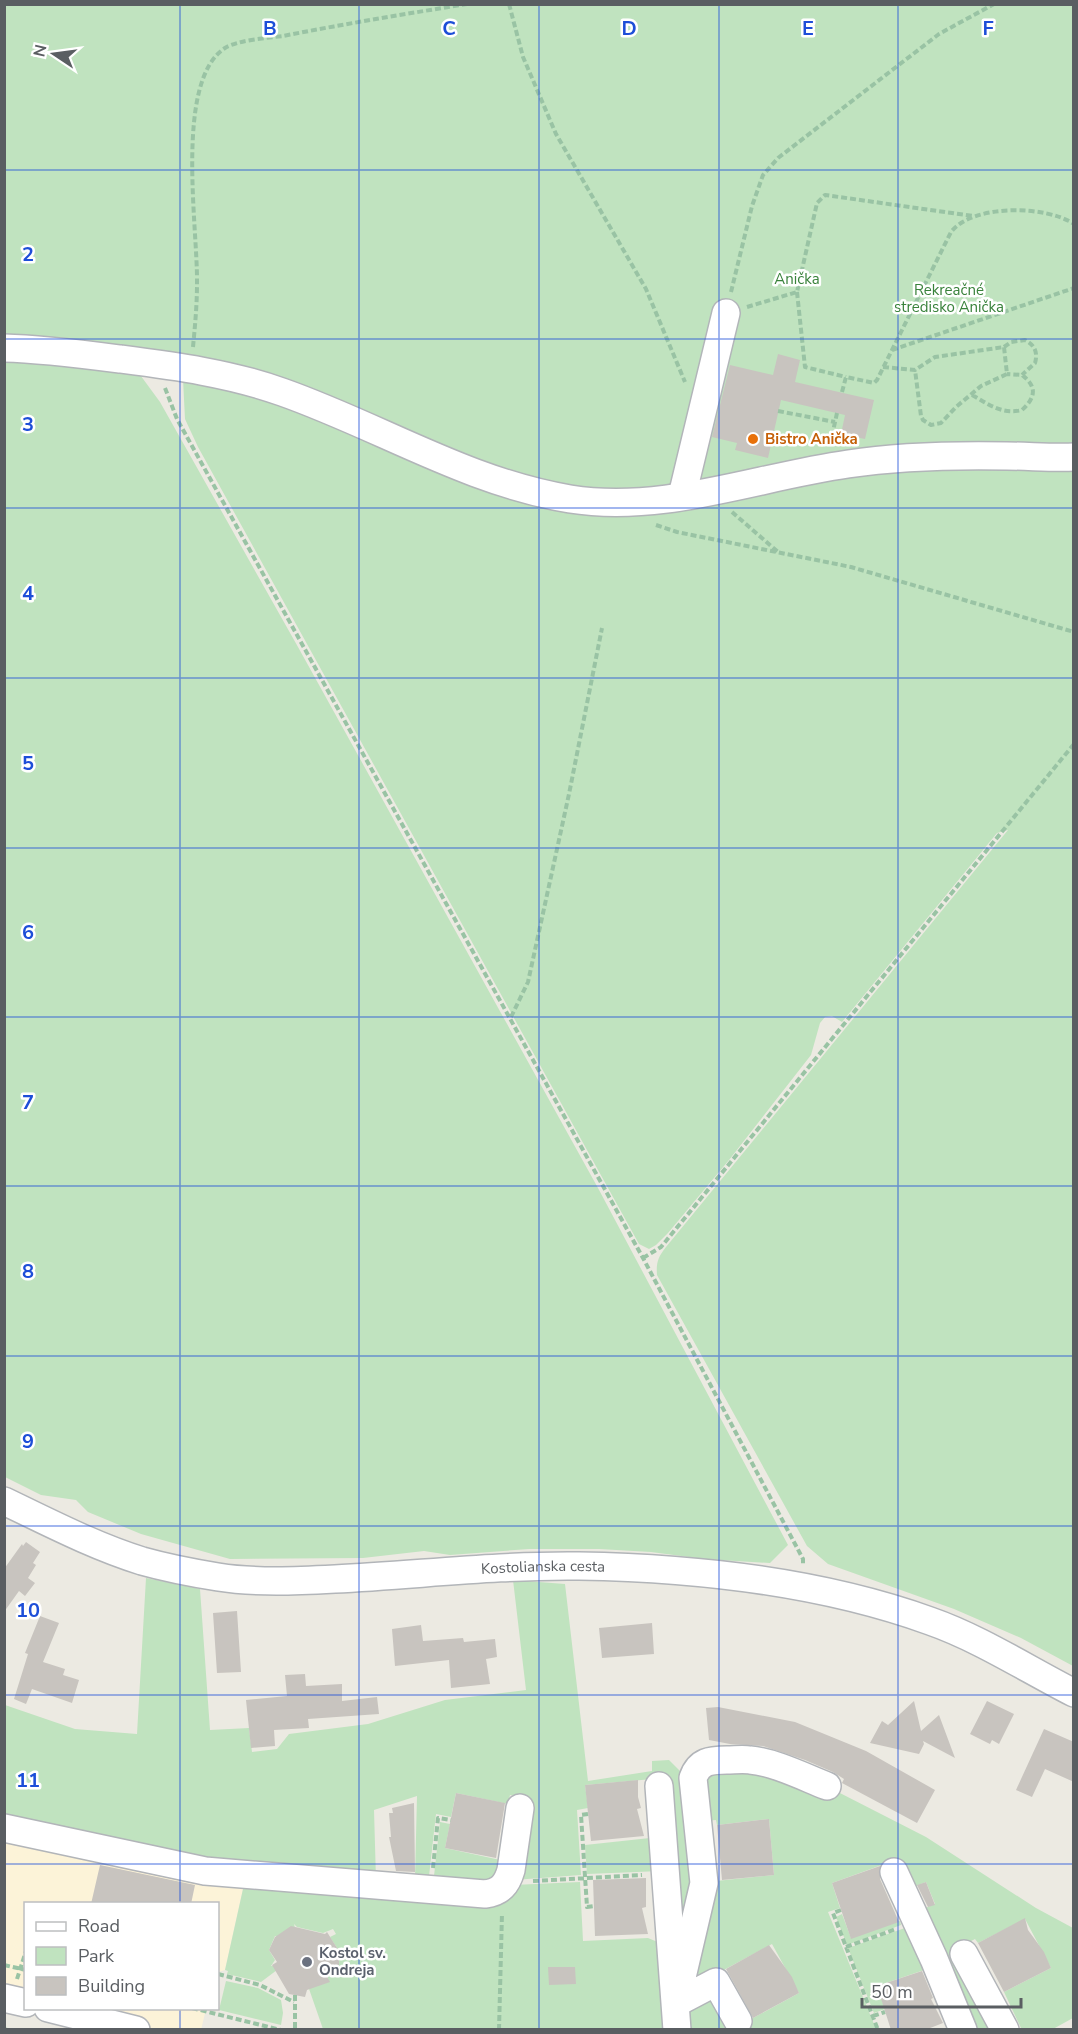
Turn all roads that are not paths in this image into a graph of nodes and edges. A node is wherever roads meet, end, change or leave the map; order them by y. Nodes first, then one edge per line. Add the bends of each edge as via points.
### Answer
1 (735, 310) road end
2 (4, 348) edge
3 (1074, 456) edge
4 (693, 494) junction
5 (4, 1501) edge
6 (1074, 1693) edge
7 (659, 1786) dead end
8 (827, 1786) dead end
9 (520, 1808) dead end
10 (4, 1828) edge
11 (894, 1872) dead end
12 (964, 1954) dead end
13 (4, 1998) edge
14 (24, 2003) edge
15 (56, 2010) edge
16 (676, 2016) edge
17 (738, 2021) dead end
18 (136, 2030) edge
19 (963, 2030) edge
20 (1005, 2030) edge

1 - 4 street via 700,419
2 - 4 street via 41,349 227,375 283,392 439,459 524,489 608,503
3 - 4 street via 905,457
5 - 6 street, Kostolianska cesta via 144,1561 222,1577 320,1580 505,1567 580,1566 801,1586 931,1621
7 - 16 street
8 - 16 street via 750,1760 712,1760 696,1770 693,1778 704,1883
9 - 10 street via 511,1870 505,1884 485,1894 206,1871
11 - 19 street
12 - 20 street
13 - 14 street
15 - 18 street
16 - 17 street via 717,1982

